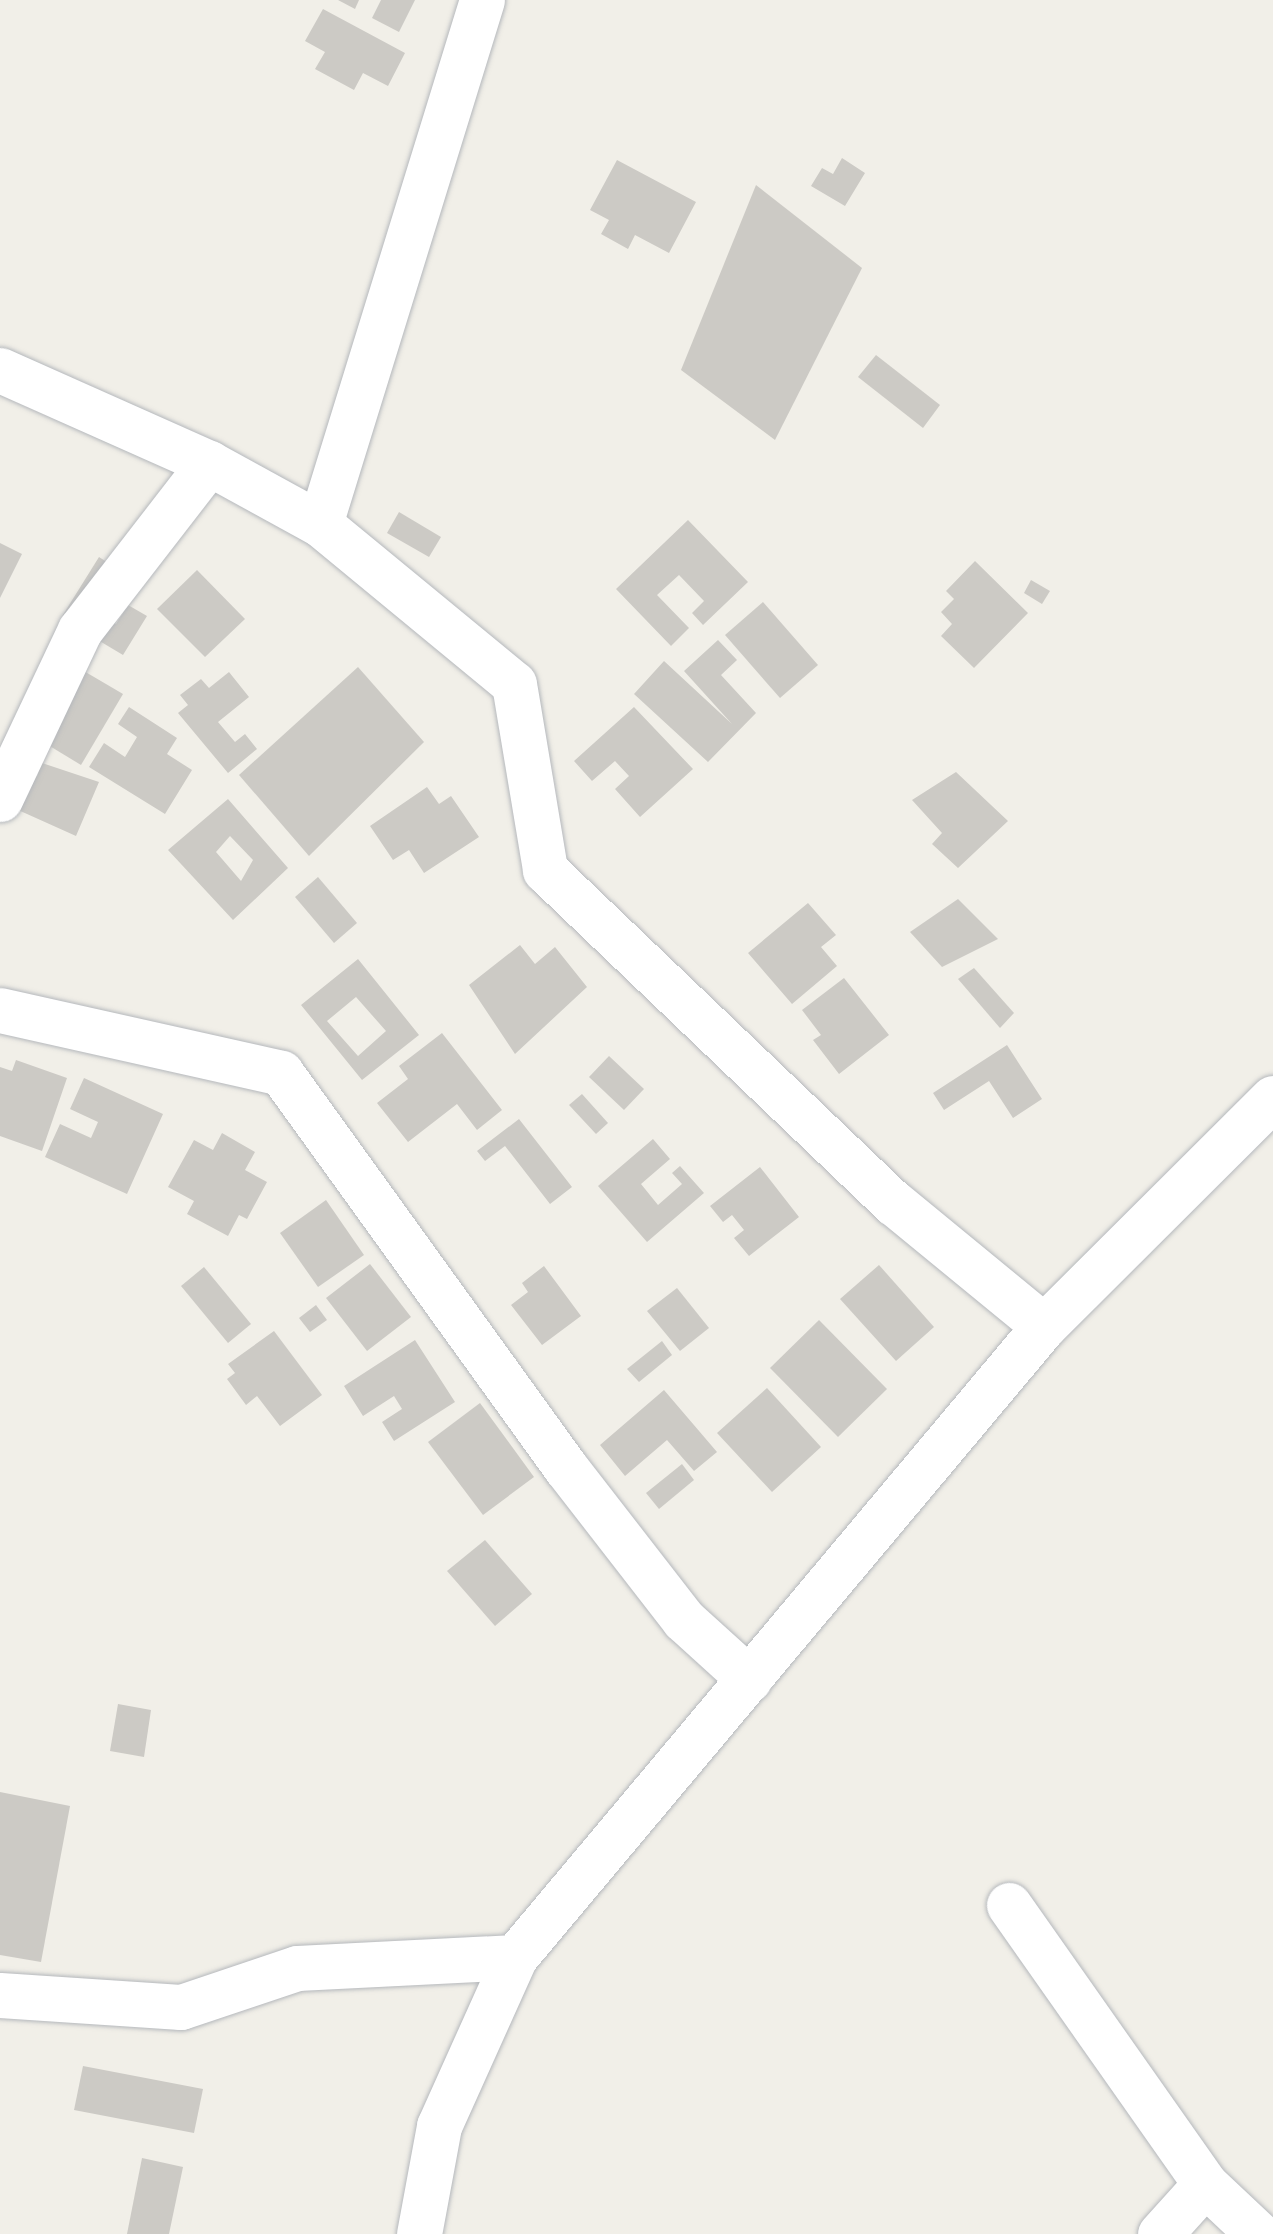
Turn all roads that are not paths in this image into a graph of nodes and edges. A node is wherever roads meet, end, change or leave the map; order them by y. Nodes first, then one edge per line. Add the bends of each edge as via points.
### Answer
1 (482, 0) edge
2 (0, 370) edge
3 (209, 463) junction
4 (320, 524) junction
5 (1, 789) edge
6 (0, 1010) edge
7 (1273, 1098) edge
8 (1044, 1326) junction
9 (749, 1679) junction
10 (1009, 1905) dead end
11 (515, 1958) junction
12 (0, 1996) edge
13 (1205, 2184) junction
14 (419, 2234) edge
15 (1160, 2234) edge
16 (1258, 2234) edge

1 - 4 street
2 - 3 street
3 - 4 street
3 - 5 street via 80,630
4 - 8 street via 514,684 546,870 894,1203
6 - 9 street via 281,1072 566,1468 684,1620
7 - 8 street
8 - 9 street
9 - 11 street
10 - 13 street
11 - 12 street via 297,1968 181,2007
11 - 14 street via 439,2126
13 - 15 street
13 - 16 street

